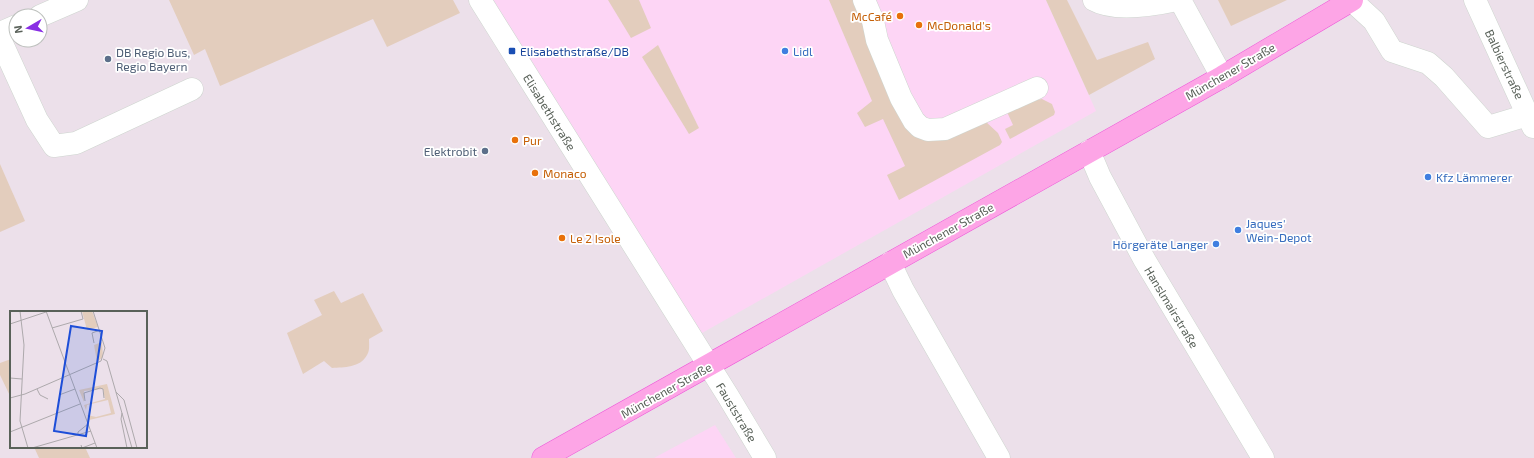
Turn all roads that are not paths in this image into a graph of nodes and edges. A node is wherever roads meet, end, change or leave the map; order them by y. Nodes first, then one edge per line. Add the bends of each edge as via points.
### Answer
1 (77, 0) edge
2 (480, 0) edge
3 (864, 0) edge
4 (1094, 0) edge
5 (1178, 0) edge
6 (1351, 0) edge
7 (1475, 0) edge
8 (48, 13) edge
9 (0, 39) edge
10 (1222, 77) junction
11 (1037, 88) dead end
12 (192, 89) dead end
13 (1531, 122) edge
14 (1089, 151) junction
15 (890, 263) junction
16 (709, 366) junction
17 (543, 458) edge
18 (765, 458) edge
19 (999, 458) edge
20 (1264, 458) edge

1 - 8 street
2 - 16 street, Elisabethstraße
3 - 11 street via 901,98 920,127 928,130 945,129
4 - 5 street via 1101,4 1128,6
5 - 10 street
6 - 10 main road, Münchener Straße
6 - 13 street via 1374,21 1392,51 1428,63 1444,77 1488,127
7 - 13 street, Balbierstraße
9 - 12 street via 37,120 54,146 76,143
10 - 14 main road, Münchener Straße
14 - 15 main road, Münchener Straße
14 - 20 street, Hanslmairstraße via 1144,259
15 - 16 main road, Münchener Straße
15 - 19 street
16 - 17 main road, Münchener Straße
16 - 18 street, Fauststraße

